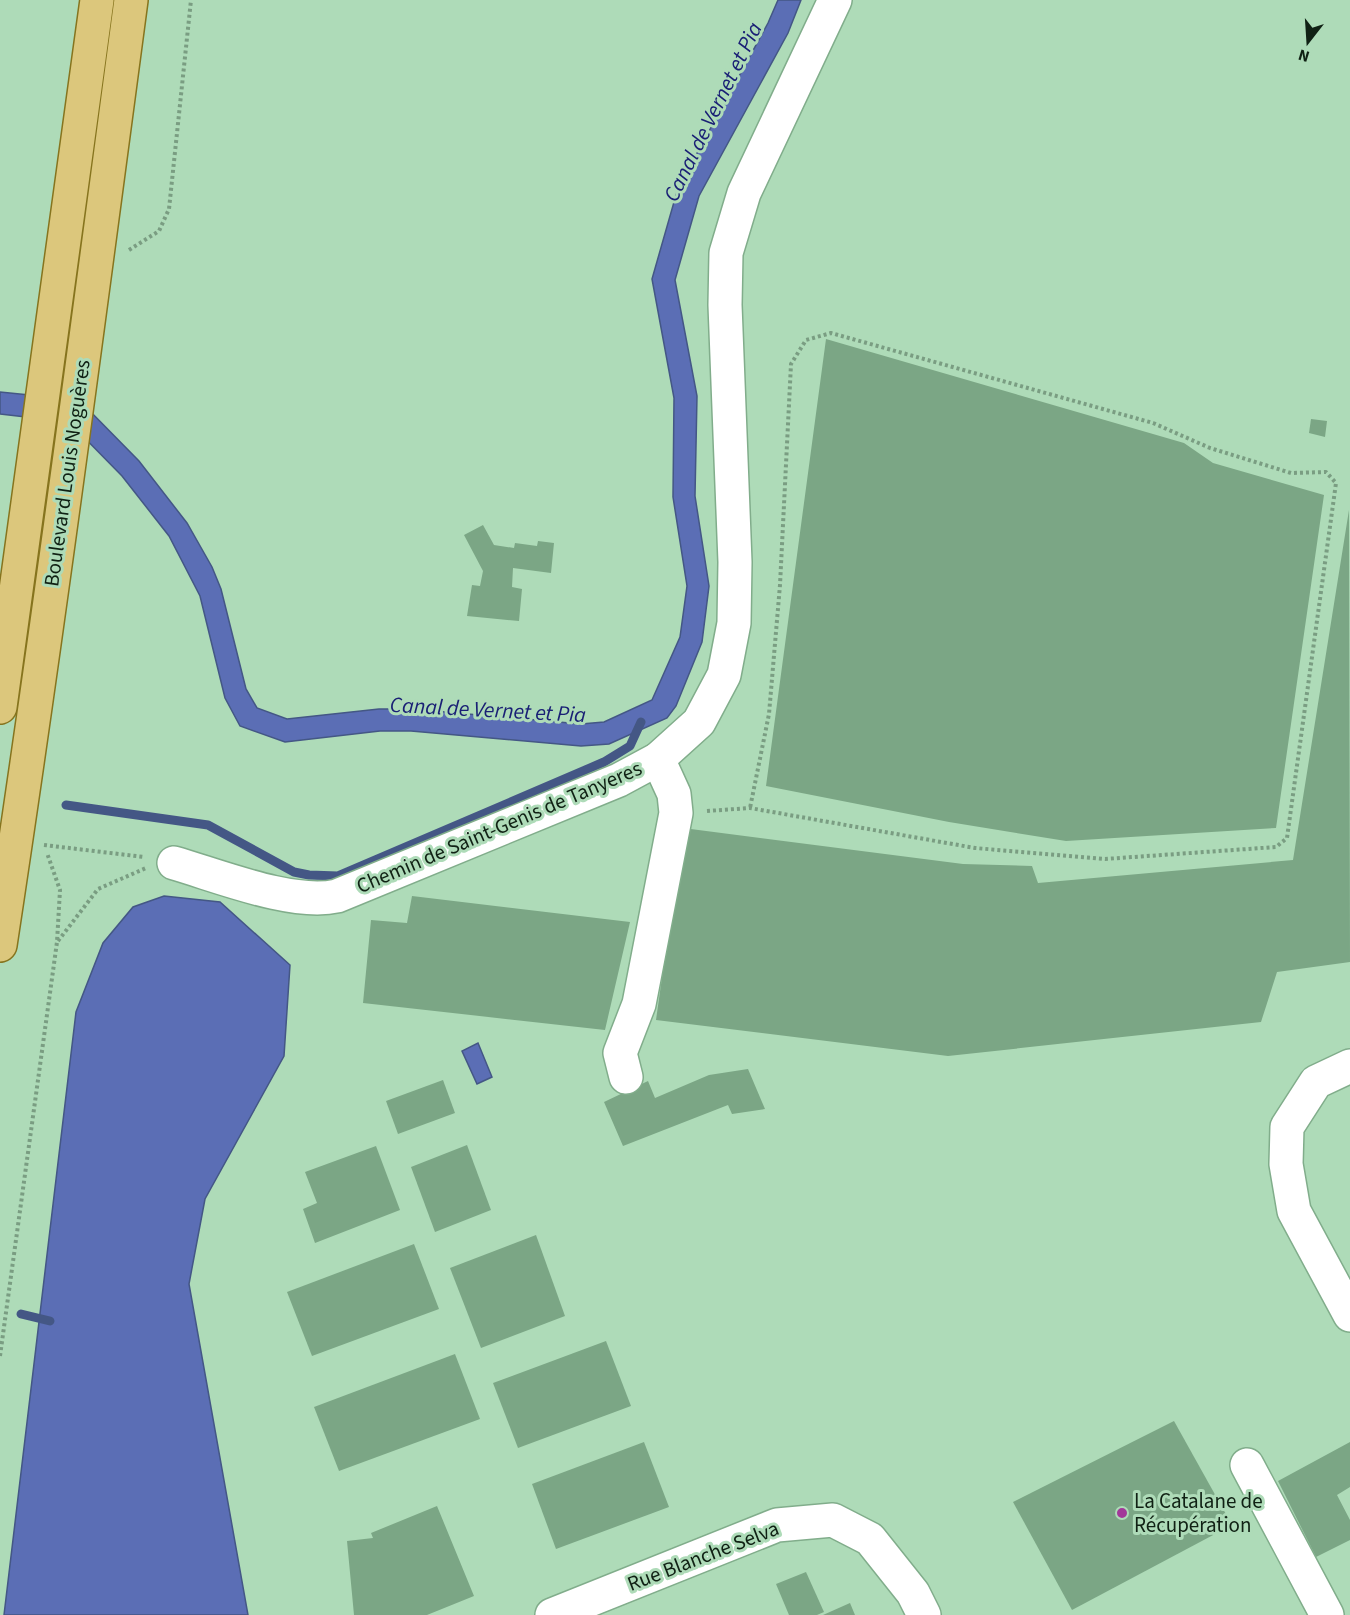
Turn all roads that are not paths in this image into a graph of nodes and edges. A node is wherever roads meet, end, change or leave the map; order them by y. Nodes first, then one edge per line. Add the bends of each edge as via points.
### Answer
1 (97, 0) edge
2 (131, 0) edge
3 (835, 0) edge
4 (0, 707) edge
5 (658, 759) junction
6 (170, 862) road end
7 (0, 945) edge
8 (1350, 1066) edge
9 (626, 1077) dead end
10 (1350, 1315) edge
11 (1247, 1465) dead end
12 (552, 1615) edge
13 (924, 1615) edge
14 (1327, 1615) edge

1 - 4 main road, Boulevard Louis Noguères
2 - 7 main road, Boulevard Louis Noguères via 42,668
3 - 5 street, Chemin de Saint-Genis de Tanyeres via 744,193 726,253 734,623 724,675 699,722
5 - 6 street, Chemin de Saint-Genis de Tanyeres via 619,780 319,900 297,898
5 - 9 street via 674,794 676,813 639,1004 620,1053
8 - 10 street via 1316,1082 1287,1128 1286,1164 1294,1211
11 - 14 street
12 - 13 street, Rue Blanche Selva via 777,1525 832,1520 870,1539 913,1593

